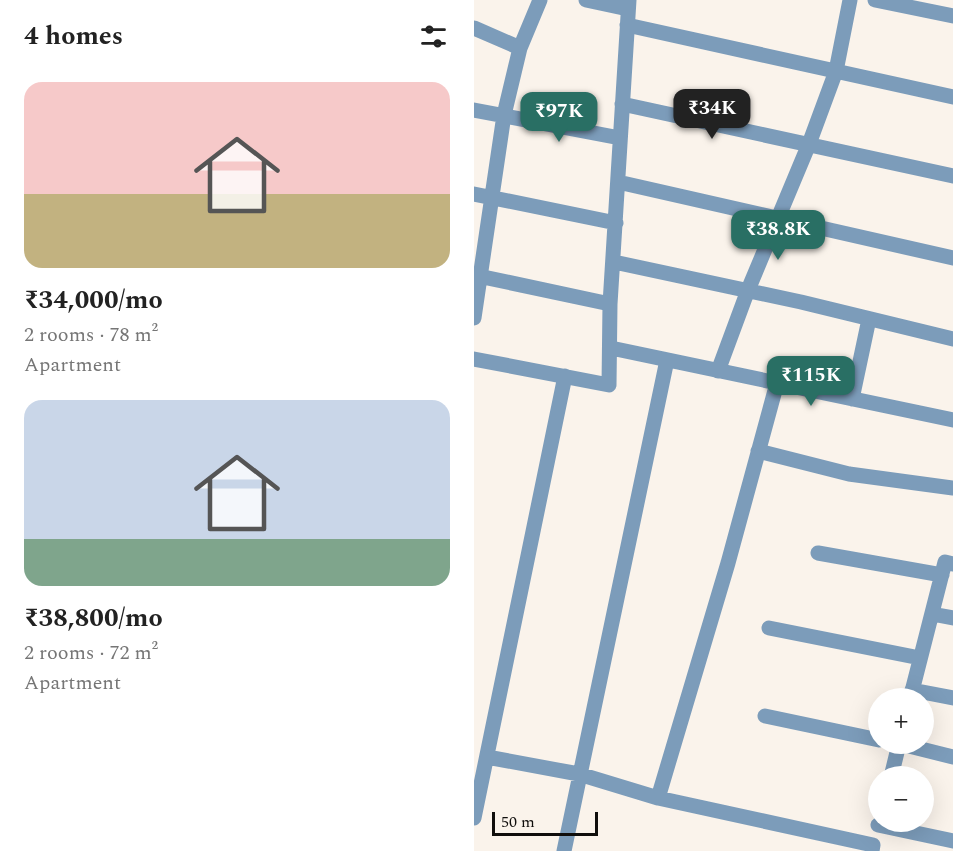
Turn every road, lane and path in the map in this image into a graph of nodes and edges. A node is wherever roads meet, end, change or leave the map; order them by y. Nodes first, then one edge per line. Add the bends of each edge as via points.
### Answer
1 (540, 0) edge
2 (585, 0) edge
3 (850, 0) edge
4 (874, 0) edge
5 (628, 11) edge
6 (953, 16) edge
7 (474, 28) edge
8 (520, 48) junction
9 (836, 71) junction
10 (953, 97) edge
11 (622, 104) junction
12 (474, 110) edge
13 (504, 116) junction
14 (620, 138) junction
15 (809, 144) junction
16 (953, 176) edge
17 (618, 182) junction
18 (474, 194) edge
19 (493, 198) junction
20 (778, 219) junction
21 (616, 223) junction
22 (953, 258) edge
23 (614, 262) junction
24 (478, 276) edge
25 (748, 290) junction
26 (610, 304) junction
27 (474, 318) edge
28 (869, 319) junction
29 (953, 339) edge
30 (611, 348) junction
31 (474, 358) edge
32 (667, 360) junction
33 (718, 371) junction
34 (565, 376) junction
35 (777, 383) junction
36 (852, 399) junction
37 (953, 420) edge
38 (758, 451) junction
39 (953, 489) edge
40 (818, 552) dead end
41 (953, 564) edge
42 (942, 575) junction
43 (932, 614) junction
44 (953, 618) edge
45 (769, 627) dead end
46 (920, 658) junction
47 (912, 688) edge
48 (934, 696) edge
49 (953, 698) edge
50 (765, 716) dead end
51 (868, 738) edge
52 (934, 752) edge
53 (487, 757) junction
54 (953, 757) edge
55 (579, 774) junction
56 (658, 798) junction
57 (474, 818) edge
58 (877, 832) edge
59 (914, 832) edge
60 (953, 841) edge
61 (872, 848) edge
62 (564, 851) edge

1 - 8 street
2 - 5 street
3 - 9 street
4 - 6 street
5 - 9 street
5 - 11 street
7 - 8 street
8 - 13 street
9 - 10 street
9 - 15 street
11 - 14 street
11 - 15 street
12 - 13 street
13 - 14 street
13 - 19 street
14 - 17 street
15 - 16 street
15 - 20 street
17 - 20 street
17 - 21 street
18 - 19 street
19 - 21 street
19 - 24 street
20 - 22 street
20 - 25 street
21 - 23 street
23 - 25 street
23 - 26 street
24 - 26 street
24 - 27 street
25 - 28 street
25 - 33 street
26 - 30 street
28 - 29 street
28 - 36 street
30 - 32 street
30 - 34 street via 609,385
31 - 34 street
32 - 33 street
32 - 55 street
33 - 35 street
34 - 53 street
35 - 36 street
35 - 38 street
36 - 37 street
38 - 39 street via 849,474
38 - 56 street
40 - 42 street
41 - 42 street via 945,562
42 - 43 street
43 - 44 street
43 - 46 street
45 - 46 street
46 - 47 street
48 - 49 street
50 - 51 street
52 - 54 street
53 - 55 street
53 - 57 street
55 - 56 street
55 - 62 street
56 - 61 street
58 - 61 street
59 - 60 street

